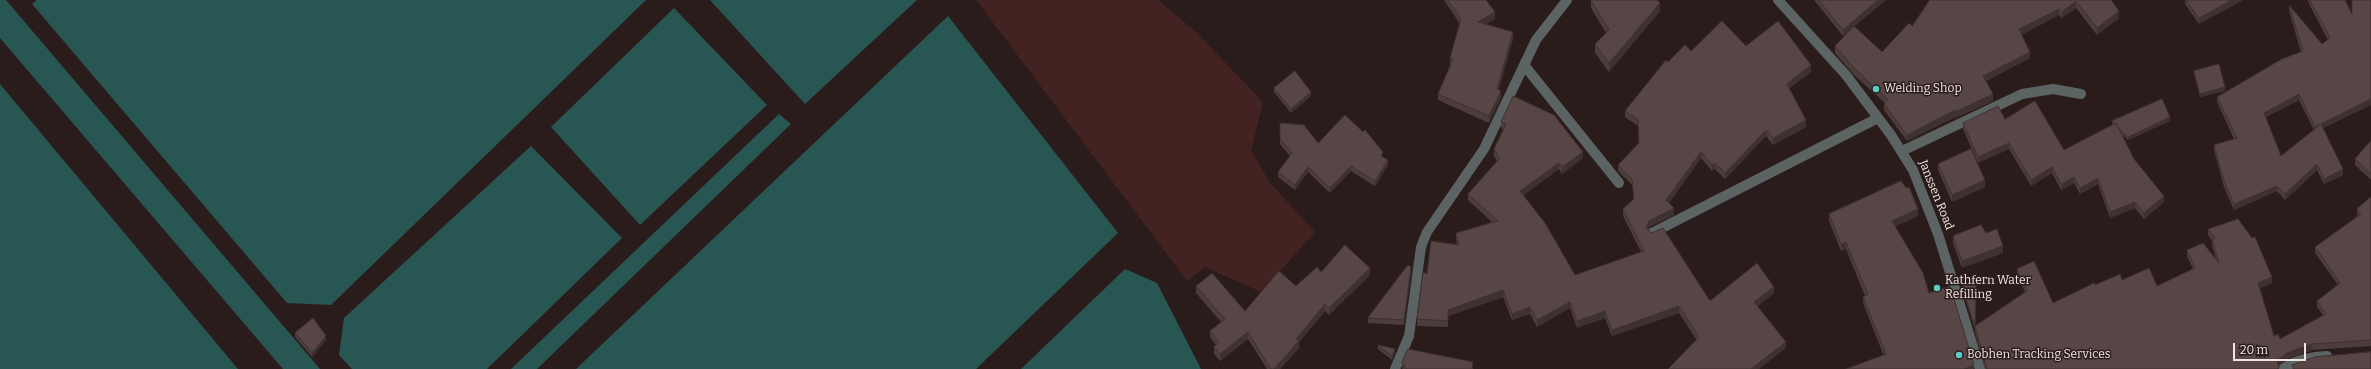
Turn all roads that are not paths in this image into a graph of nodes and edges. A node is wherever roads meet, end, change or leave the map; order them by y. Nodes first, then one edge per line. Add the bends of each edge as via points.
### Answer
1 (1567, 0) edge
2 (1778, 0) edge
3 (1524, 65) junction
4 (2081, 94) dead end
5 (1878, 118) junction
6 (1902, 152) junction
7 (1620, 183) dead end
8 (1652, 233) edge
9 (2335, 356) edge
10 (1396, 369) edge
11 (1980, 369) edge
12 (2283, 369) edge

1 - 3 street via 1536,40
2 - 5 street, Janssen Road via 1846,75
3 - 7 street
3 - 10 street via 1484,149 1427,232 1422,247 1409,336
4 - 6 street via 2053,89 2022,94
5 - 6 street, Janssen Road
5 - 8 street
6 - 11 street, Janssen Road via 1913,170 1938,234
9 - 12 street via 2313,357 2290,364

